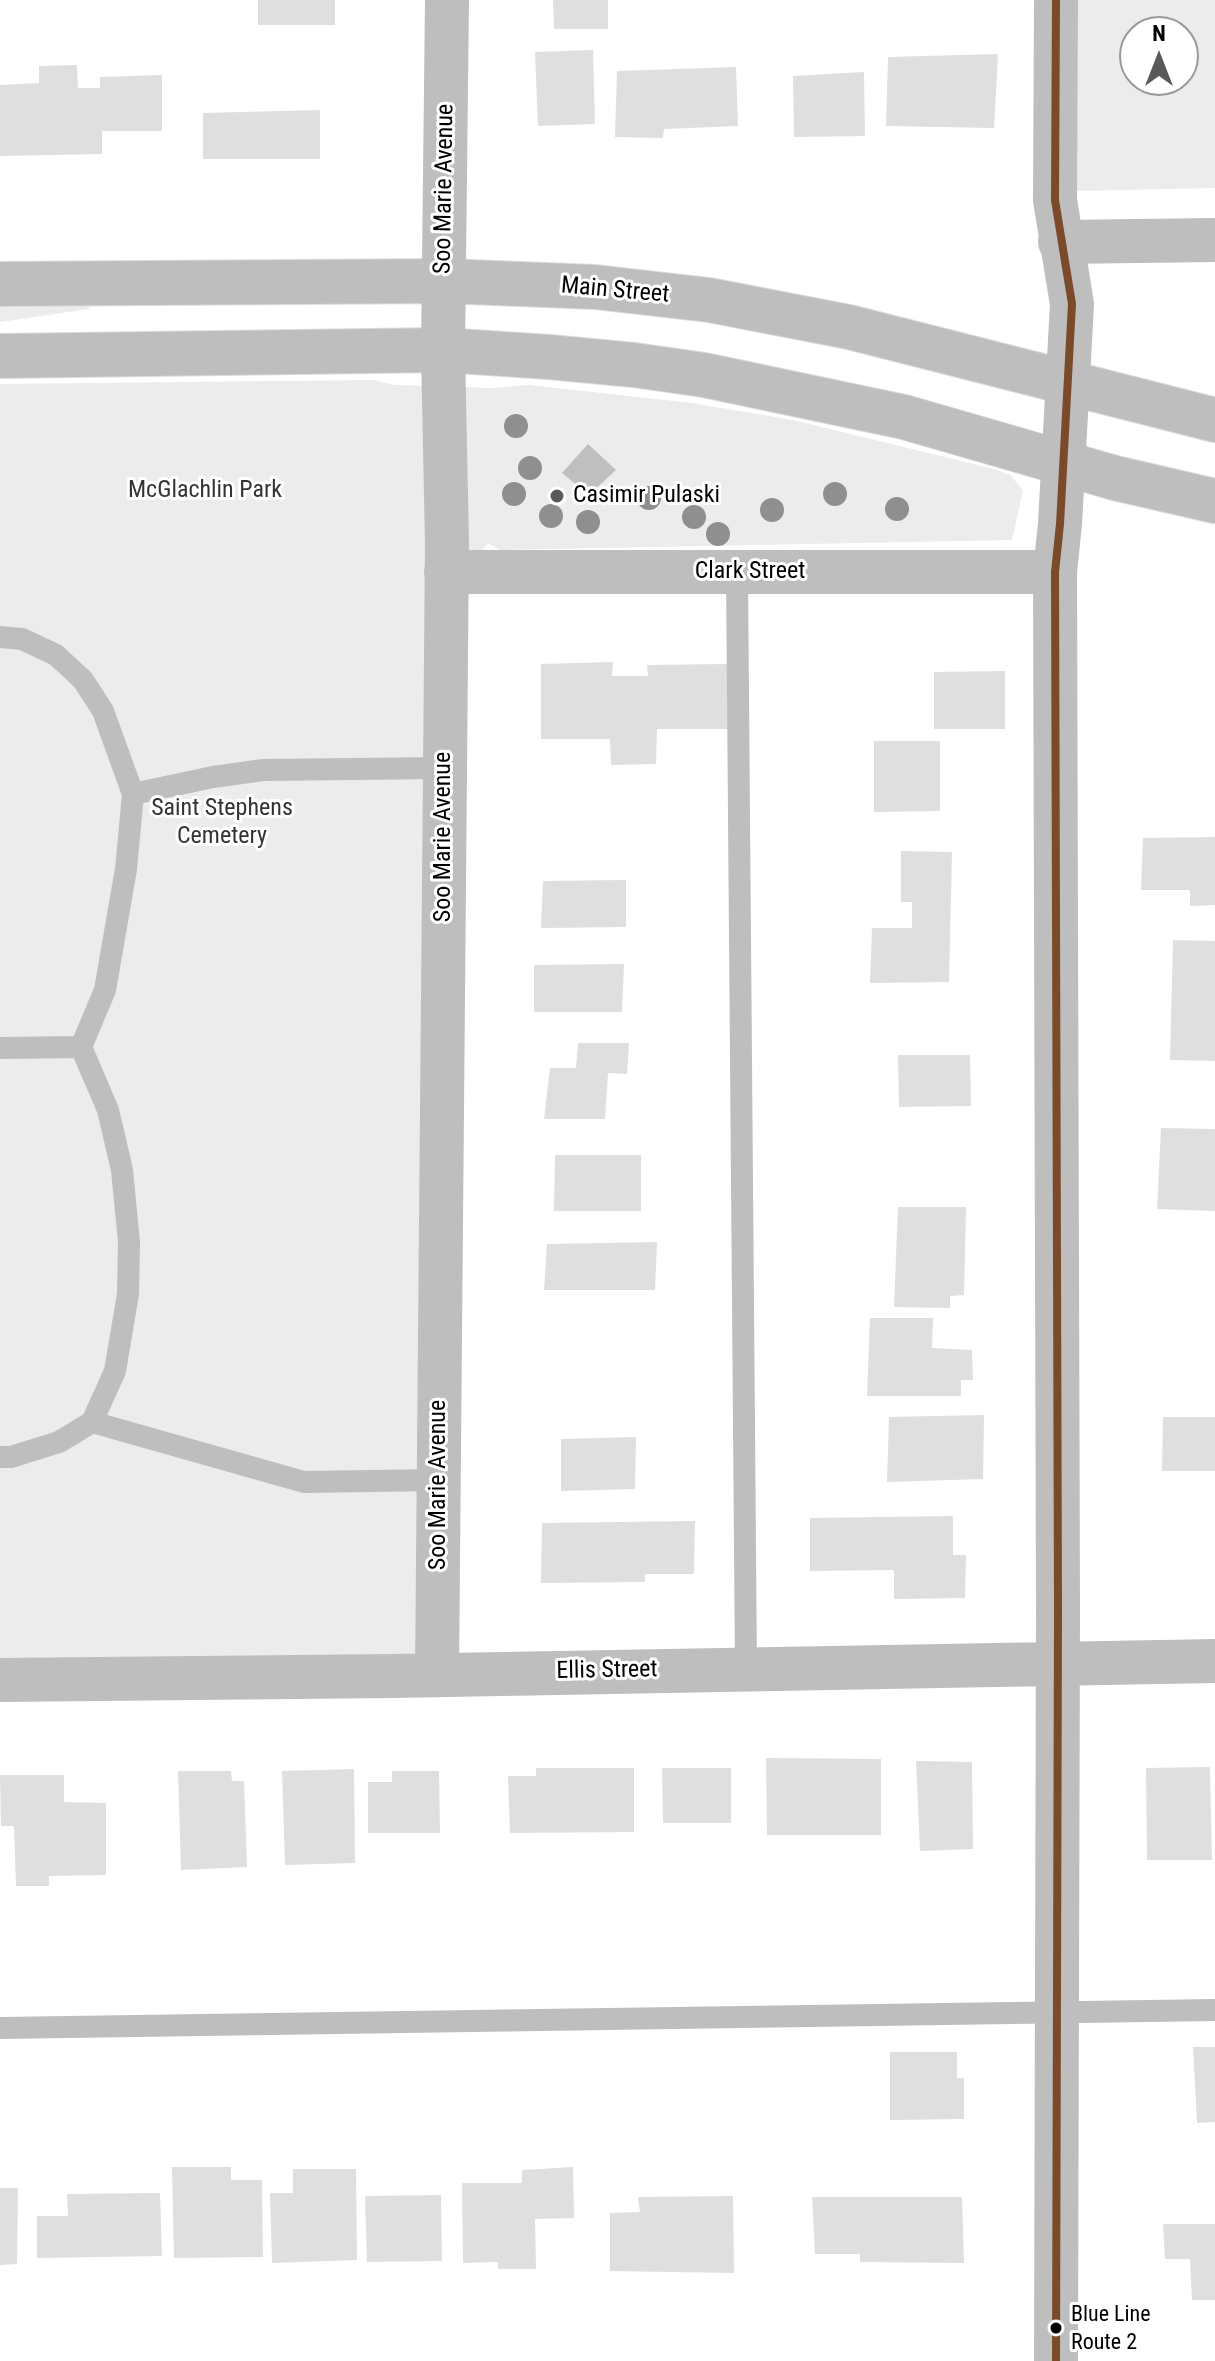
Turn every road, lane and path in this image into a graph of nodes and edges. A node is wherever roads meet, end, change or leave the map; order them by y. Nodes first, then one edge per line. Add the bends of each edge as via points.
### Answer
1 (447, 0) edge
2 (1056, 0) edge
3 (1215, 240) edge
4 (1060, 242) junction
5 (444, 281) junction
6 (0, 284) edge
7 (443, 350) junction
8 (0, 356) edge
9 (1068, 383) junction
10 (1215, 420) edge
11 (1063, 462) junction
12 (1215, 501) edge
13 (446, 572) junction
14 (737, 572) junction
15 (1055, 572) junction
16 (0, 637) edge
17 (445, 768) junction
18 (133, 794) junction
19 (81, 1047) junction
20 (0, 1048) edge
21 (92, 1422) junction
22 (0, 1457) edge
23 (439, 1480) junction
24 (1215, 1661) edge
25 (1058, 1664) junction
26 (746, 1669) junction
27 (437, 1674) junction
28 (0, 1680) edge
29 (1215, 2010) edge
30 (1058, 2013) junction
31 (0, 2028) edge
32 (1056, 2361) edge

1 - 5 street, Soo Marie Avenue
2 - 4 street via 1055,200
3 - 4 street
4 - 9 street via 1072,304
5 - 6 street, Main Street
5 - 7 street, Soo Marie Avenue
5 - 9 street, Main Street via 595,287 709,300 849,327
7 - 8 street
7 - 11 street via 704,375 904,417
7 - 13 street, Soo Marie Avenue
9 - 10 street, Main Street
9 - 11 street
11 - 12 street
11 - 15 street
13 - 14 street, Clark Street
13 - 17 street, Soo Marie Avenue
14 - 15 street, Clark Street
14 - 26 lane
15 - 25 street
16 - 18 lane via 22,639 56,655 83,680 103,711
17 - 18 lane via 263,770
17 - 23 street, Soo Marie Avenue
18 - 19 lane via 105,990
19 - 20 lane
19 - 21 lane via 108,1110 122,1170 129,1242 128,1294 115,1371
21 - 22 lane via 59,1442
21 - 23 lane via 304,1482
23 - 27 street, Soo Marie Avenue
24 - 25 street, Ellis Street
25 - 26 street, Ellis Street
25 - 30 street
26 - 27 street, Ellis Street
27 - 28 street, Ellis Street
29 - 30 lane
30 - 31 lane
30 - 32 street

